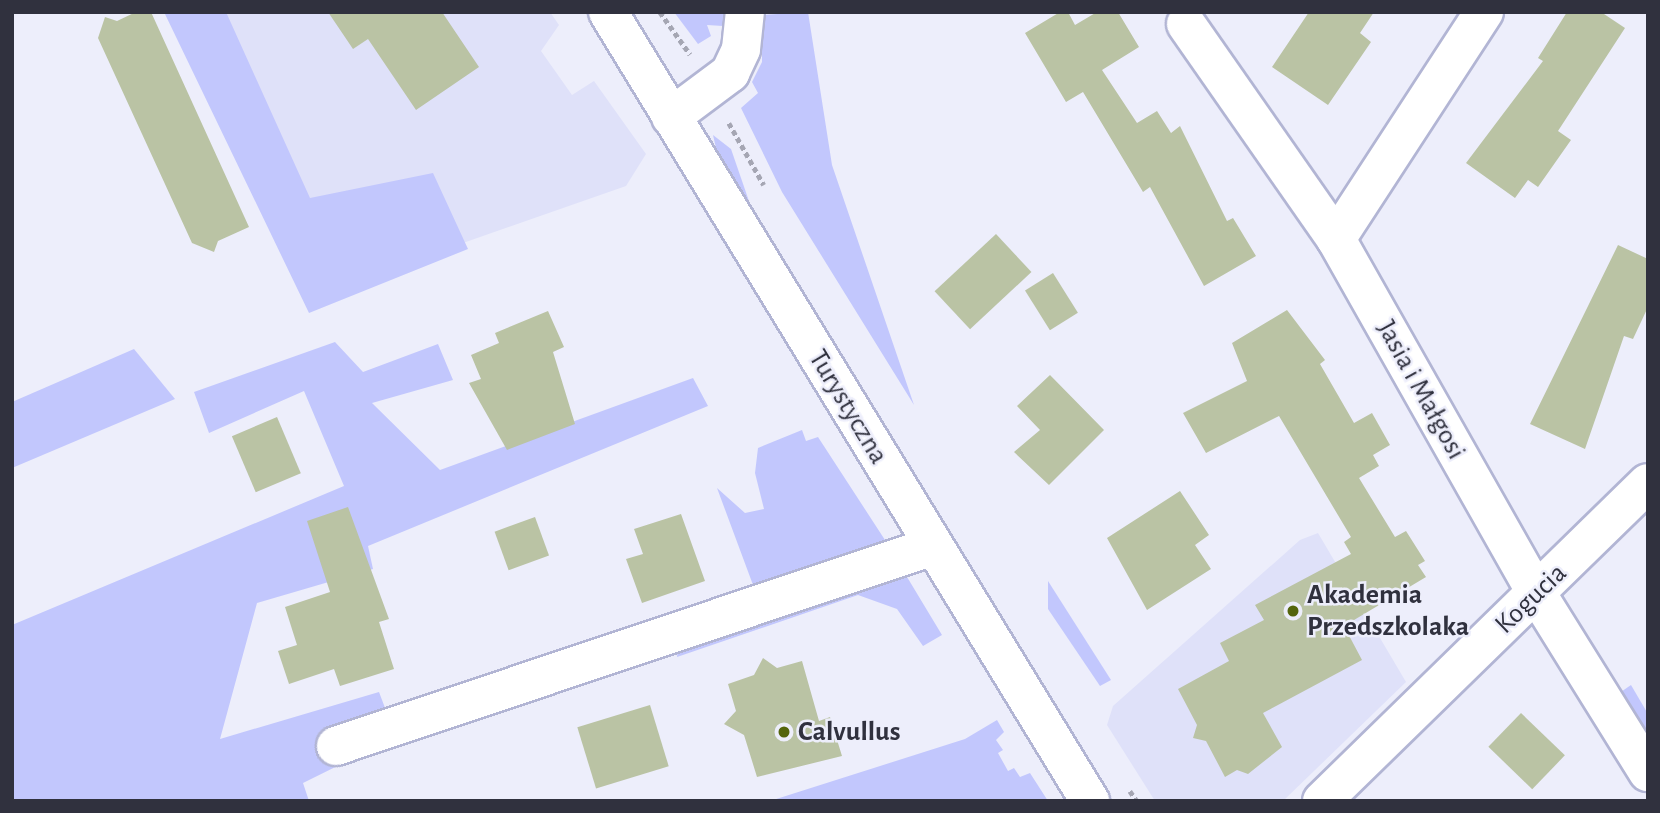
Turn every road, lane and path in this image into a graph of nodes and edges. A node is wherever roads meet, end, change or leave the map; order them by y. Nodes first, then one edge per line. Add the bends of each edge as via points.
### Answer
1 (608, 12) edge
2 (745, 12) edge
3 (1484, 12) edge
4 (1186, 24) dead end
5 (671, 117) junction
6 (1336, 239) junction
7 (1648, 483) edge
8 (933, 546) junction
9 (1537, 594) junction
10 (336, 747) dead end
11 (1648, 772) edge
12 (1090, 801) edge
13 (1322, 801) edge

1 - 5 street, Turystyczna
2 - 5 street via 741,50 730,73
3 - 6 street
4 - 6 street, Jasia i Małgosi
5 - 8 street, Turystyczna
6 - 9 street, Jasia i Małgosi
7 - 9 street, Kogucia
8 - 10 street
8 - 12 street, Turystyczna
9 - 11 street, Jasia i Małgosi
9 - 13 street, Kogucia

